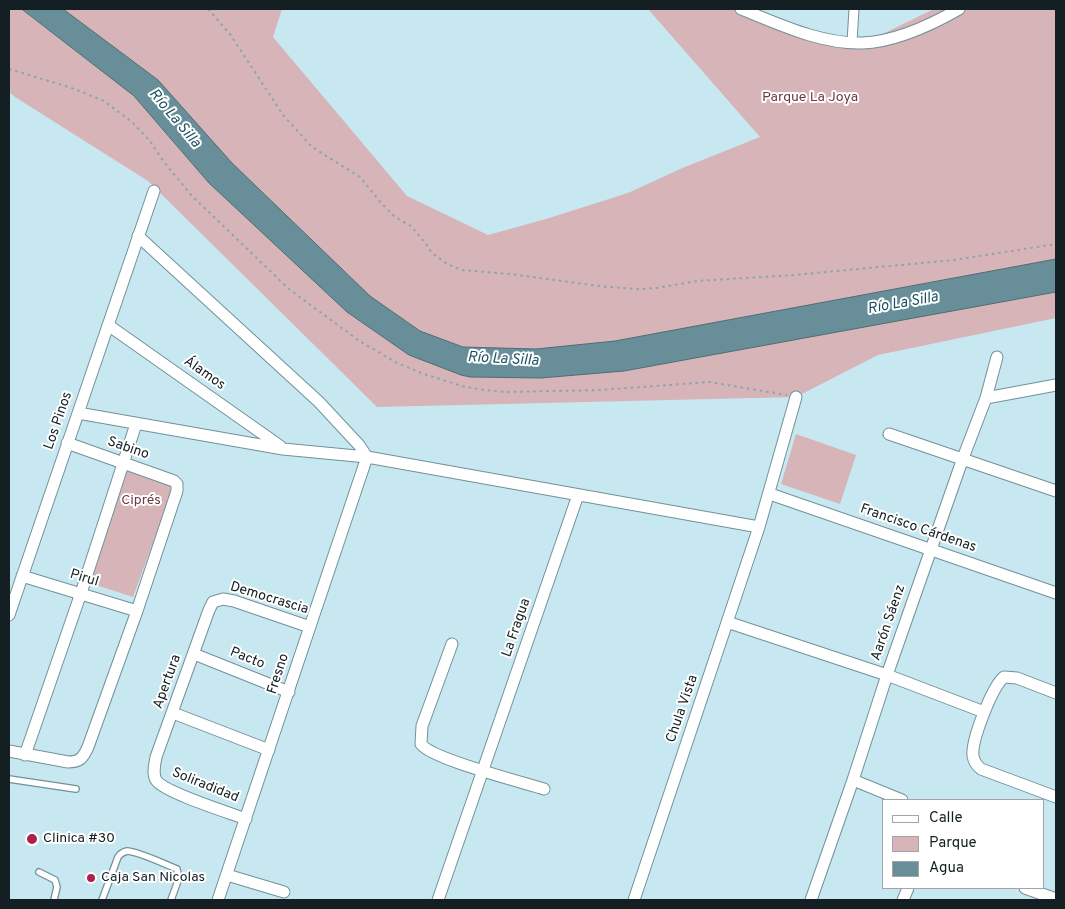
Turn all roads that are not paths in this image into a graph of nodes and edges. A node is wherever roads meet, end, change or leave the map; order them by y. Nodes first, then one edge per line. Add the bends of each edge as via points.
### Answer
1 (741, 9) edge
2 (854, 9) edge
3 (959, 9) edge
4 (852, 42) junction
5 (154, 191) dead end
6 (138, 236) junction
7 (108, 325) junction
8 (998, 357) dead end
9 (1056, 385) edge
10 (796, 397) road end
11 (986, 398) junction
12 (78, 413) junction
13 (136, 424) junction
14 (890, 434) dead end
15 (67, 443) junction
16 (283, 449) junction
17 (367, 457) junction
18 (963, 458) junction
19 (123, 463) junction
20 (1056, 491) edge
21 (770, 494) junction
22 (578, 495) junction
23 (759, 527) junction
24 (931, 550) junction
25 (22, 576) junction
26 (81, 593) junction
27 (1056, 593) edge
28 (218, 600) joint
29 (137, 611) junction
30 (9, 616) edge
31 (727, 622) junction
32 (310, 627) junction
33 (452, 644) dead end
34 (194, 654) junction
35 (887, 675) junction
36 (289, 692) junction
37 (1056, 692) edge
38 (984, 712) junction
39 (173, 713) junction
40 (269, 750) junction
41 (9, 751) edge
42 (25, 755) junction
43 (484, 771) junction
44 (9, 779) edge
45 (155, 779) joint
46 (853, 780) junction
47 (544, 788) dead end
48 (76, 789) dead end
49 (1056, 797) edge
50 (900, 799) edge
51 (246, 819) junction
52 (39, 872) dead end
53 (227, 875) junction
54 (1028, 889) edge
55 (284, 892) dead end
56 (1056, 899) edge
57 (54, 900) edge
58 (102, 900) edge
59 (171, 900) edge
60 (218, 900) edge
61 (438, 900) edge
62 (634, 900) edge
63 (811, 900) edge

1 - 4 street via 804,33
2 - 4 street
3 - 4 street via 902,34
5 - 6 street, Los Pinos
6 - 7 street, Los Pinos
6 - 17 street via 319,402 359,444
7 - 12 street, Los Pinos
7 - 16 street, Álamos
8 - 11 street, Aarón Sáenz
9 - 11 street
10 - 21 street
11 - 18 street, Aarón Sáenz
12 - 13 street
12 - 15 street, Los Pinos
13 - 16 street
13 - 19 street
14 - 18 street
15 - 19 street, Sabino
15 - 25 street, Los Pinos
16 - 17 street
17 - 22 street
17 - 32 street, Fresno
18 - 20 street
18 - 24 street, Aarón Sáenz
19 - 26 street
19 - 29 street, Sabino via 177,484
21 - 23 street
21 - 24 street, Francisco Cárdenas
22 - 23 street
22 - 43 street, La Fragua
23 - 31 street, Chula Vista
24 - 27 street, Francisco Cárdenas
24 - 35 street, Aarón Sáenz
25 - 26 street, Pirul
25 - 30 street, Los Pinos
26 - 29 street, Pirul
26 - 42 street
28 - 32 street, Democrascia via 234,601
28 - 34 street, Apertura via 211,604
29 - 42 street via 82,758 68,762
31 - 35 street
31 - 62 street, Chula Vista
32 - 36 street, Fresno
33 - 43 street via 422,726 421,744 433,754
34 - 36 street, Pacto
34 - 39 street, Apertura
35 - 38 street
35 - 46 street, Aarón Sáenz
36 - 40 street, Fresno
37 - 38 street via 1008,676 1000,680
38 - 49 street via 974,746 975,764 988,772
39 - 40 street
39 - 45 street, Apertura via 156,757
40 - 51 street, Fresno
41 - 42 street
43 - 47 street
43 - 61 street, La Fragua
44 - 48 lane
45 - 51 street, Soliradidad via 176,792
46 - 50 street
46 - 63 street, Aarón Sáenz
51 - 53 street, Fresno
52 - 57 lane via 54,880
53 - 55 street
53 - 60 street, Fresno
54 - 56 street
58 - 59 lane via 118,857 127,852 177,870 180,878

